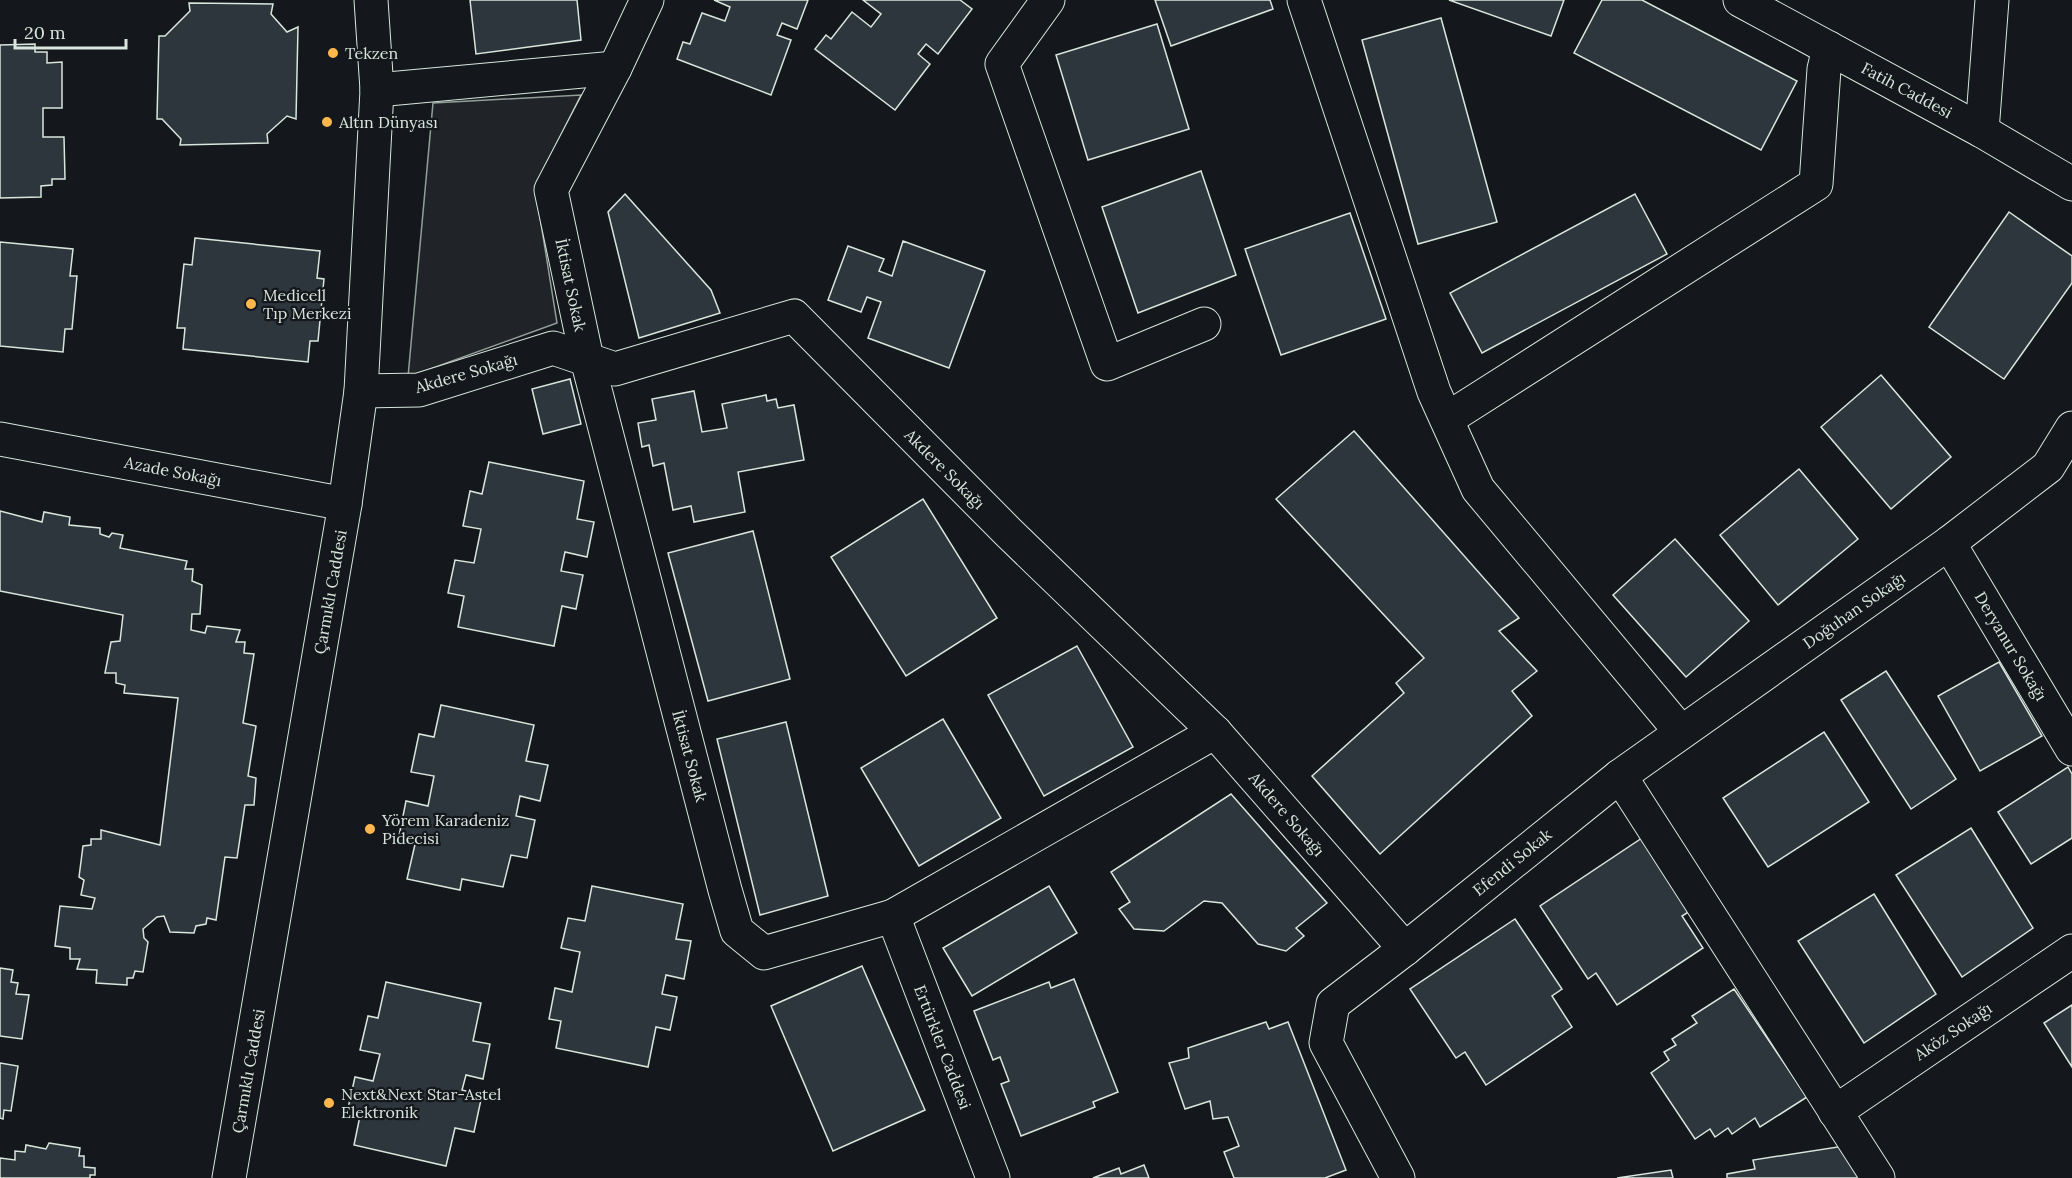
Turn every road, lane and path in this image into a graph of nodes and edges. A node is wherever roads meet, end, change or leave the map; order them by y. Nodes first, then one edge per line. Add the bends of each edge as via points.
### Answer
1 (371, 0) edge
2 (647, 0) edge
3 (1048, 0) edge
4 (1304, 0) edge
5 (1740, 0) edge
6 (1992, 0) edge
7 (1829, 48) junction
8 (615, 68) junction
9 (377, 90) junction
10 (1982, 130) junction
11 (2072, 184) edge
12 (1204, 324) dead end
13 (587, 358) junction
14 (361, 391) junction
15 (1447, 419) junction
16 (2072, 428) edge
17 (0, 439) edge
18 (345, 504) junction
19 (1949, 543) junction
20 (1215, 732) junction
21 (1682, 732) junction
22 (2072, 749) edge
23 (1620, 776) junction
24 (894, 916) junction
25 (1405, 949) junction
26 (2072, 951) edge
27 (1835, 1112) junction
28 (229, 1178) edge
29 (993, 1178) edge
30 (1398, 1178) edge
31 (1878, 1178) edge

1 - 9 street, Çarmıklı Caddesi
2 - 8 street, İktisat Sokak
3 - 12 street via 1002,64 1107,364
4 - 15 street via 1434,392
5 - 7 street, Fatih Caddesi
6 - 10 street
7 - 10 street, Fatih Caddesi
7 - 15 street via 1816,184
8 - 9 street
8 - 13 street, İktisat Sokak via 551,190
9 - 14 street, Çarmıklı Caddesi
10 - 11 street, Fatih Caddesi
13 - 14 street, Akdere Sokağı via 553,348 419,390
13 - 20 street, Akdere Sokağı via 615,369 794,316 1008,532
13 - 24 street, İktisat Sokak via 737,931 764,953
14 - 18 street, Çarmıklı Caddesi
15 - 21 street via 1478,489
16 - 19 street, Doğuhan Sokağı via 2048,467
17 - 18 street, Azade Sokağı
18 - 28 street, Çarmıklı Caddesi
19 - 21 street, Doğuhan Sokağı
19 - 22 street, Deryanur Sokağı
20 - 24 street, İktisat Sokak
20 - 25 street, Akdere Sokağı
21 - 23 street, Doğuhan Sokağı
23 - 25 street, Efendi Sokak
23 - 27 street
24 - 29 street, Ertürkler Caddesi
25 - 30 street, Efendi Sokak via 1332,1004 1326,1043
26 - 27 street, Aköz Sokağı
27 - 31 street

